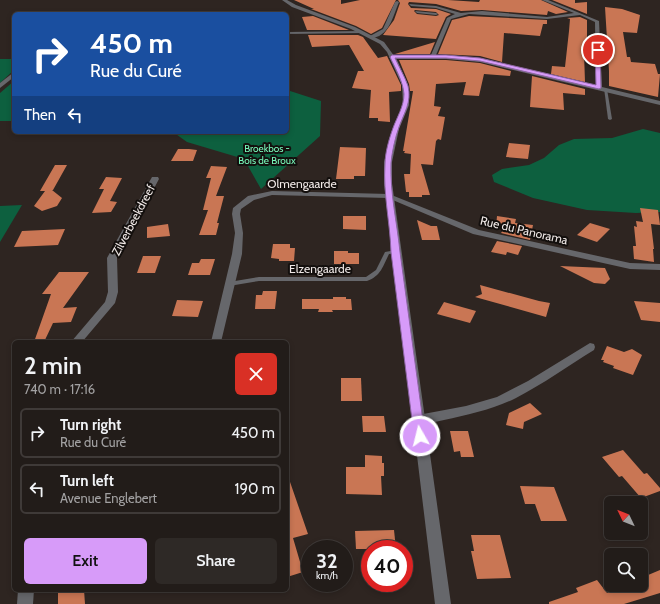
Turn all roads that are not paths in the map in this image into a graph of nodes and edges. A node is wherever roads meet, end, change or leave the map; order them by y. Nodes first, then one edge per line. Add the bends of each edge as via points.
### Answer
1 (284, 0) edge
2 (544, 0) edge
3 (396, 2) dead end
4 (442, 3) dead end
5 (458, 5) dead end
6 (411, 6) dead end
7 (417, 13) dead end
8 (453, 13) junction
9 (580, 14) junction
10 (361, 32) junction
11 (289, 33) edge
12 (372, 37) junction
13 (392, 57) junction
14 (433, 57) junction
15 (12, 76) edge
16 (0, 86) edge
17 (599, 88) junction
18 (605, 89) junction
19 (660, 103) edge
20 (610, 119) dead end
21 (155, 179) dead end
22 (389, 196) junction
23 (396, 252) junction
24 (660, 267) edge
25 (229, 284) junction
26 (78, 340) edge
27 (216, 340) edge
28 (590, 347) dead end
29 (418, 420) junction
30 (26, 592) edge
31 (25, 604) edge
32 (443, 604) edge

1 - 10 street
2 - 9 street
3 - 12 street via 385,30
4 - 8 street via 442,6
5 - 8 street
6 - 8 street via 436,7
7 - 8 street
8 - 9 street via 546,18
8 - 14 street
9 - 17 street via 597,22
10 - 11 street
10 - 12 street
12 - 13 street via 382,43
13 - 14 street
13 - 22 street via 405,85 406,105 396,129 388,162
14 - 17 street via 492,62
15 - 16 street
17 - 18 street
18 - 19 street
18 - 20 lane
21 - 26 street, Zilverbeekdreef via 112,258 114,296
22 - 23 street
22 - 24 street, Rue du Panorama via 476,232 630,266
22 - 25 street, Olmengaarde via 272,194 251,198 237,208 237,254
23 - 25 lane, Elzengaarde via 387,253 379,272 367,279 259,279
23 - 29 street
25 - 27 street, Olmengaarde
28 - 29 street via 545,377 511,395 454,414
29 - 32 street
30 - 31 street

